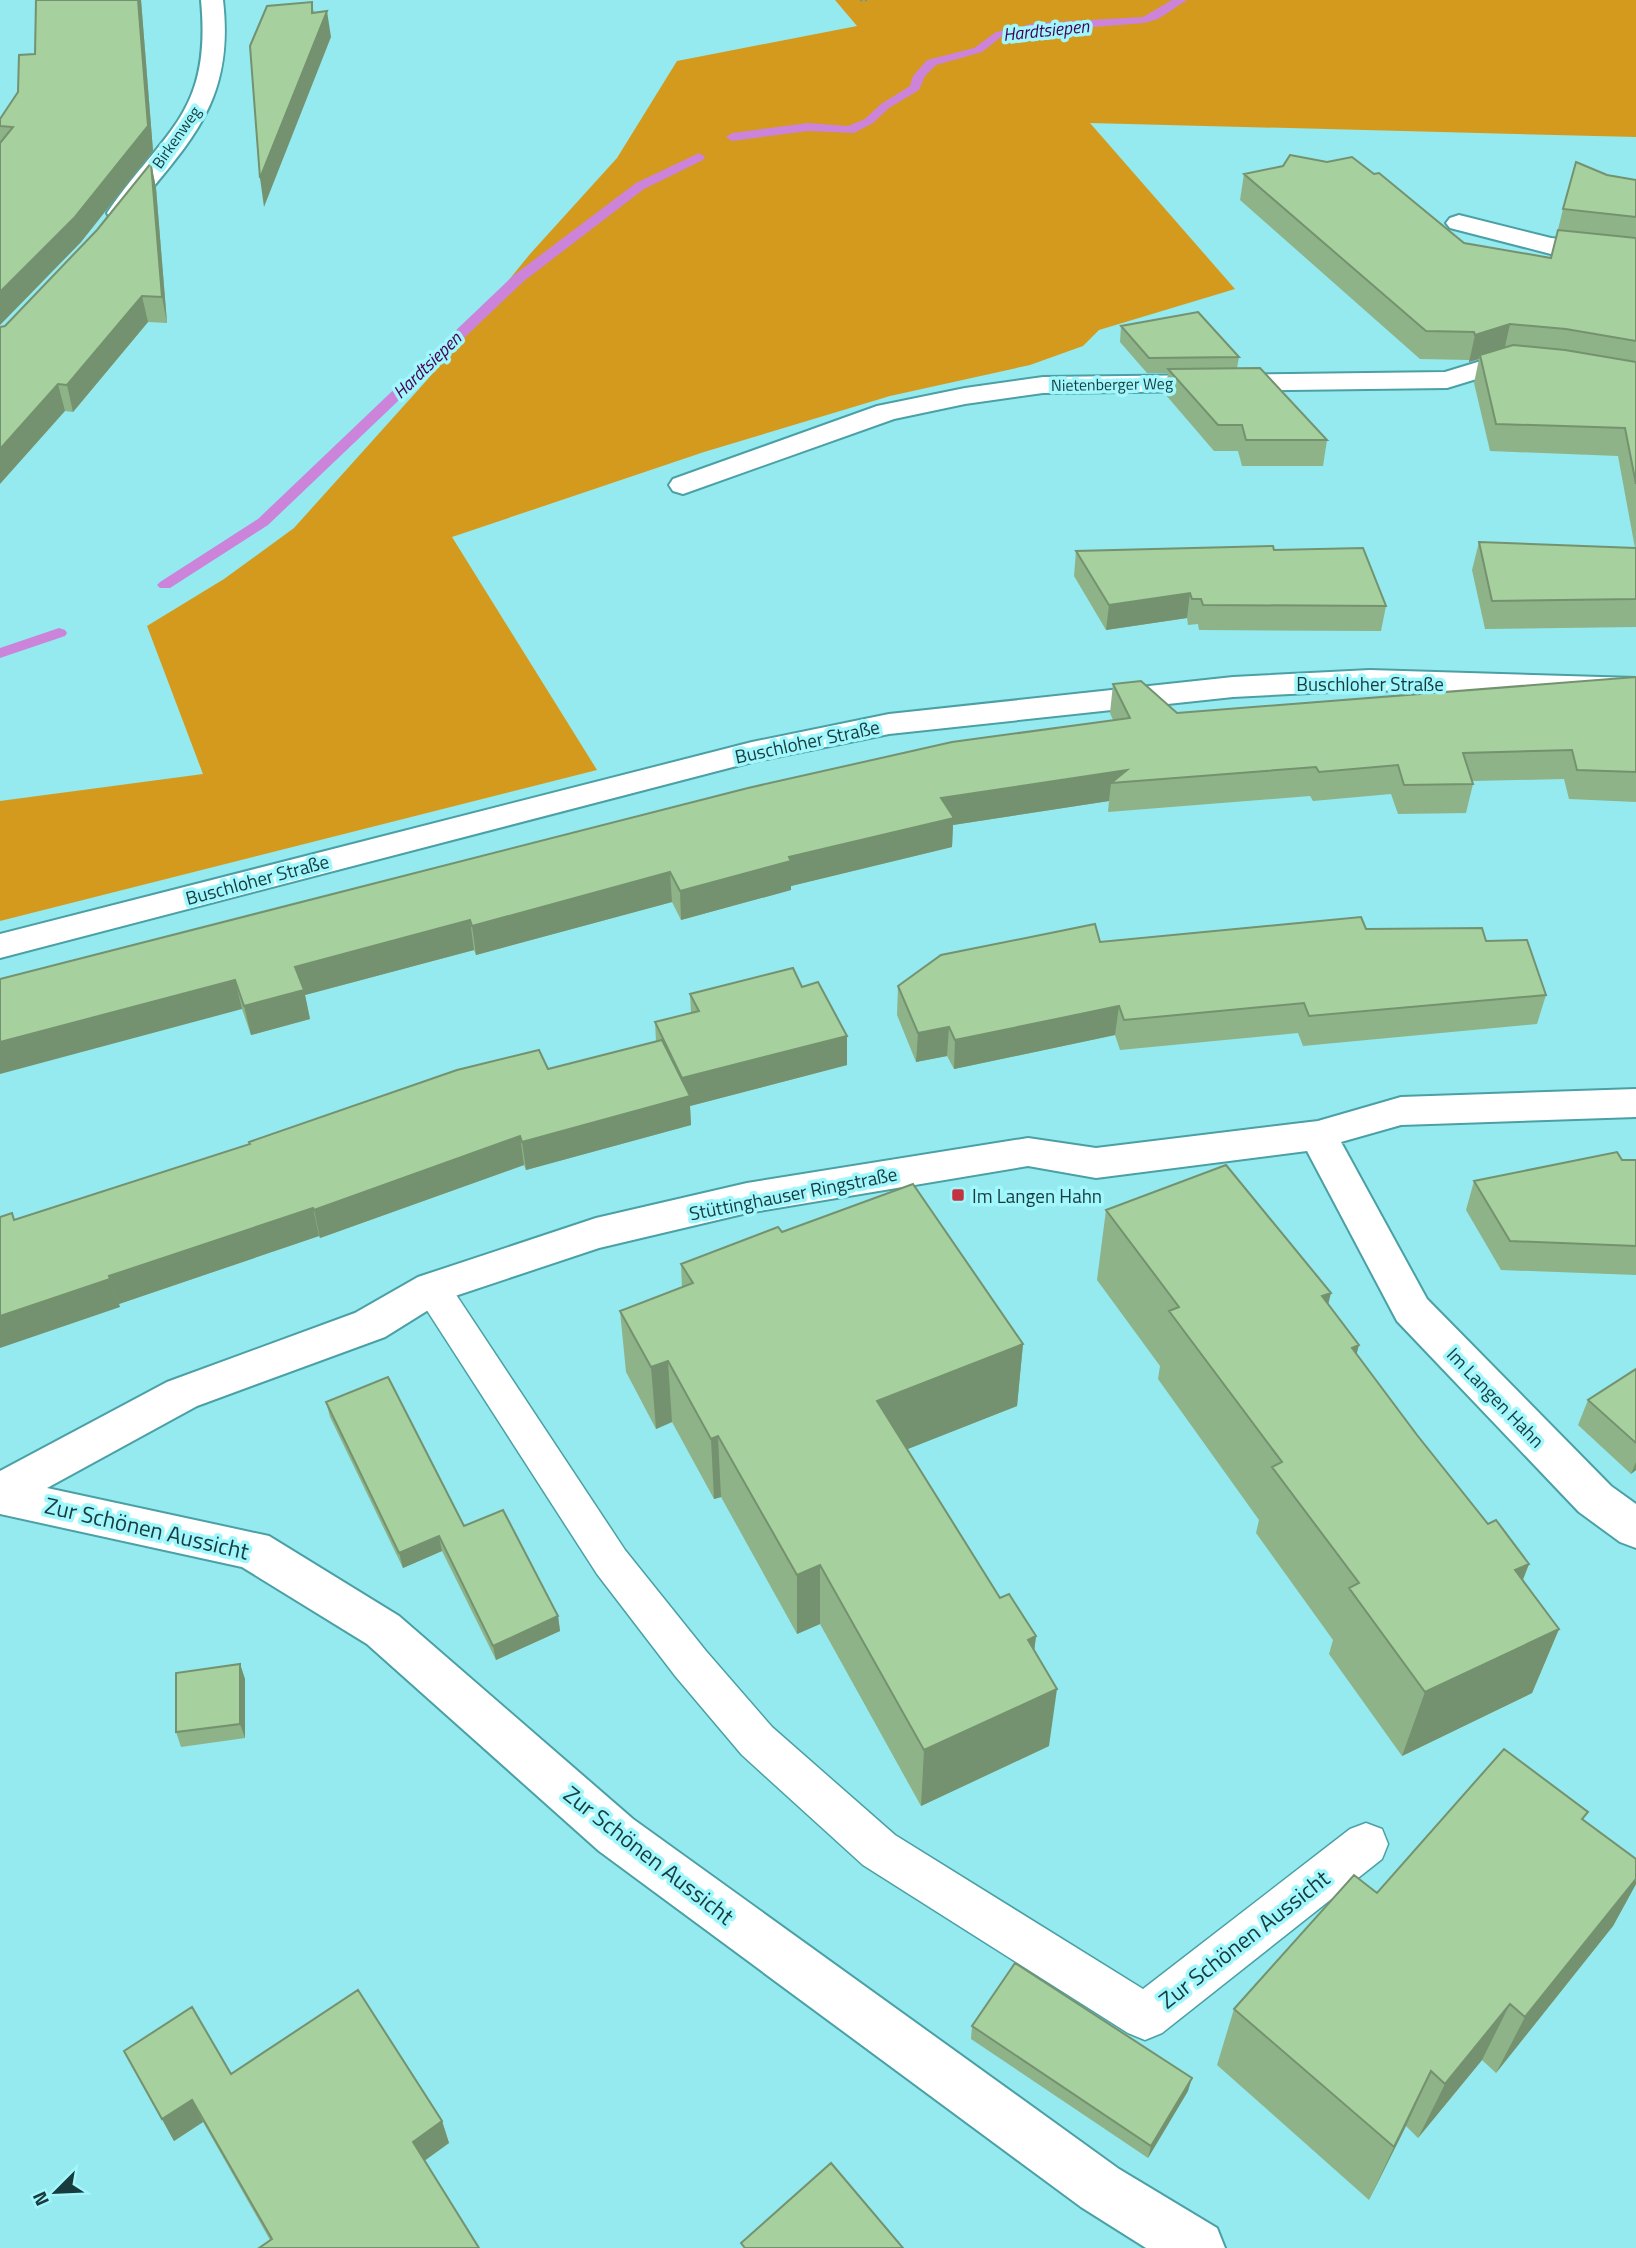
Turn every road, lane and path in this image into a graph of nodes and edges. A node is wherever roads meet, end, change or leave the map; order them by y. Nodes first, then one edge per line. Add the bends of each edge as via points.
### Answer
1 (212, 0) edge
2 (860, 0) edge
3 (867, 0) edge
4 (1460, 223) dead end
5 (108, 227) edge
6 (1636, 255) edge
7 (1559, 367) edge
8 (683, 485) dead end
9 (1636, 688) edge
10 (0, 946) edge
11 (1636, 1103) edge
12 (1318, 1135) junction
13 (432, 1288) junction
14 (0, 1494) edge
15 (1636, 1529) edge
16 (1366, 1844) dead end
17 (1197, 2248) edge

1 - 5 street, Birkenweg via 212,61 204,97 171,149
2 - 3 path
4 - 6 street via 1551,246
7 - 8 street, Nietenberger Weg via 1504,362 1447,380 1043,385 887,412
9 - 10 street, Buschloher Straße via 1370,680 1233,687 889,724 752,752
11 - 12 street, Stüttinghauser Ringstraße via 1401,1111
12 - 13 street, Stüttinghauser Ringstraße via 1096,1163 1028,1152 747,1198 596,1233
12 - 15 street, Im Langen Hahn via 1412,1310 1595,1499
13 - 14 street, Stüttinghauser Ringstraße via 370,1325 182,1394
13 - 16 lane, Zur Schönen Aussicht via 611,1562 757,1741 879,1850 1144,2017
14 - 17 street, Zur Schönen Aussicht via 253,1550 383,1630 616,1835 1100,2188

